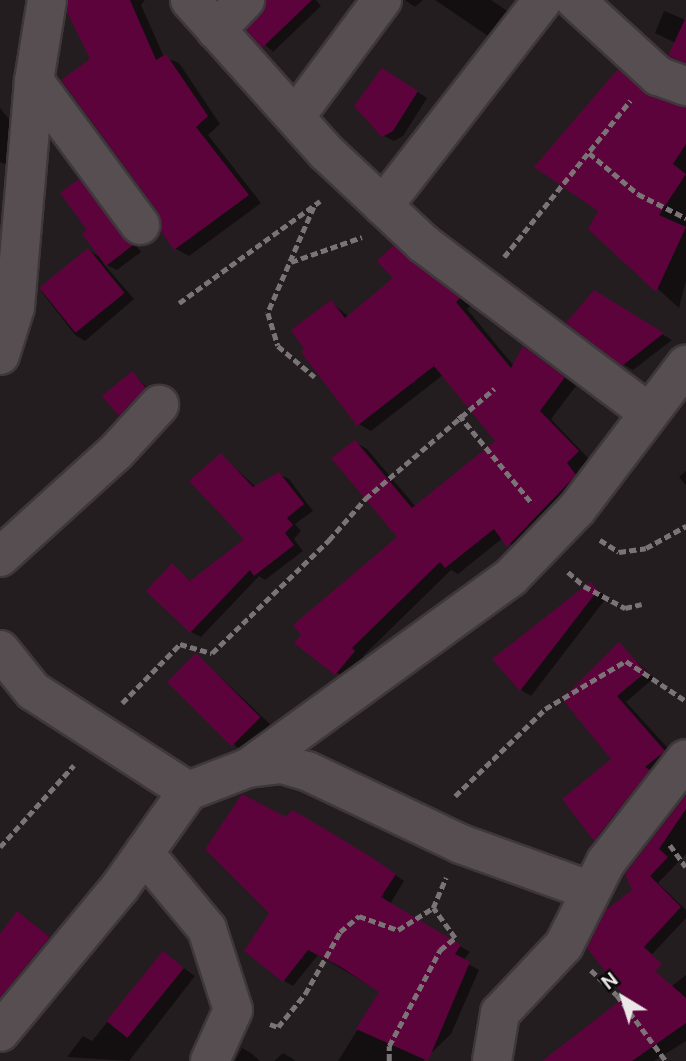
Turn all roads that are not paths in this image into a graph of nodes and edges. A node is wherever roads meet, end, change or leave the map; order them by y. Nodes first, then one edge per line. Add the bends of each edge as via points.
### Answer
1 (47, 0) edge
2 (190, 0) edge
3 (244, 0) edge
4 (382, 0) edge
5 (543, 0) edge
6 (590, 5) edge
7 (216, 30) junction
8 (670, 79) edge
9 (34, 81) junction
10 (295, 117) junction
11 (379, 219) junction
12 (141, 225) dead end
13 (0, 355) edge
14 (686, 365) edge
15 (159, 405) dead end
16 (649, 414) junction
17 (0, 557) edge
18 (0, 650) edge
19 (686, 760) edge
20 (248, 768) junction
21 (188, 791) junction
22 (144, 853) junction
23 (589, 890) junction
24 (0, 1032) edge
25 (210, 1061) edge
26 (492, 1061) edge

1 - 9 street
2 - 7 street
3 - 7 street
4 - 10 street
5 - 11 street
6 - 8 street
7 - 10 street
9 - 12 street
9 - 13 street via 15,307
10 - 11 street via 353,178
11 - 16 street
14 - 16 street
15 - 17 street via 116,452
16 - 20 street via 555,533 511,577
18 - 21 street via 33,691
19 - 23 street
20 - 21 street
20 - 23 street via 282,764 307,771 461,844
21 - 22 street
22 - 24 street
22 - 25 street via 207,929 233,1010
23 - 26 street via 564,945 500,1013

